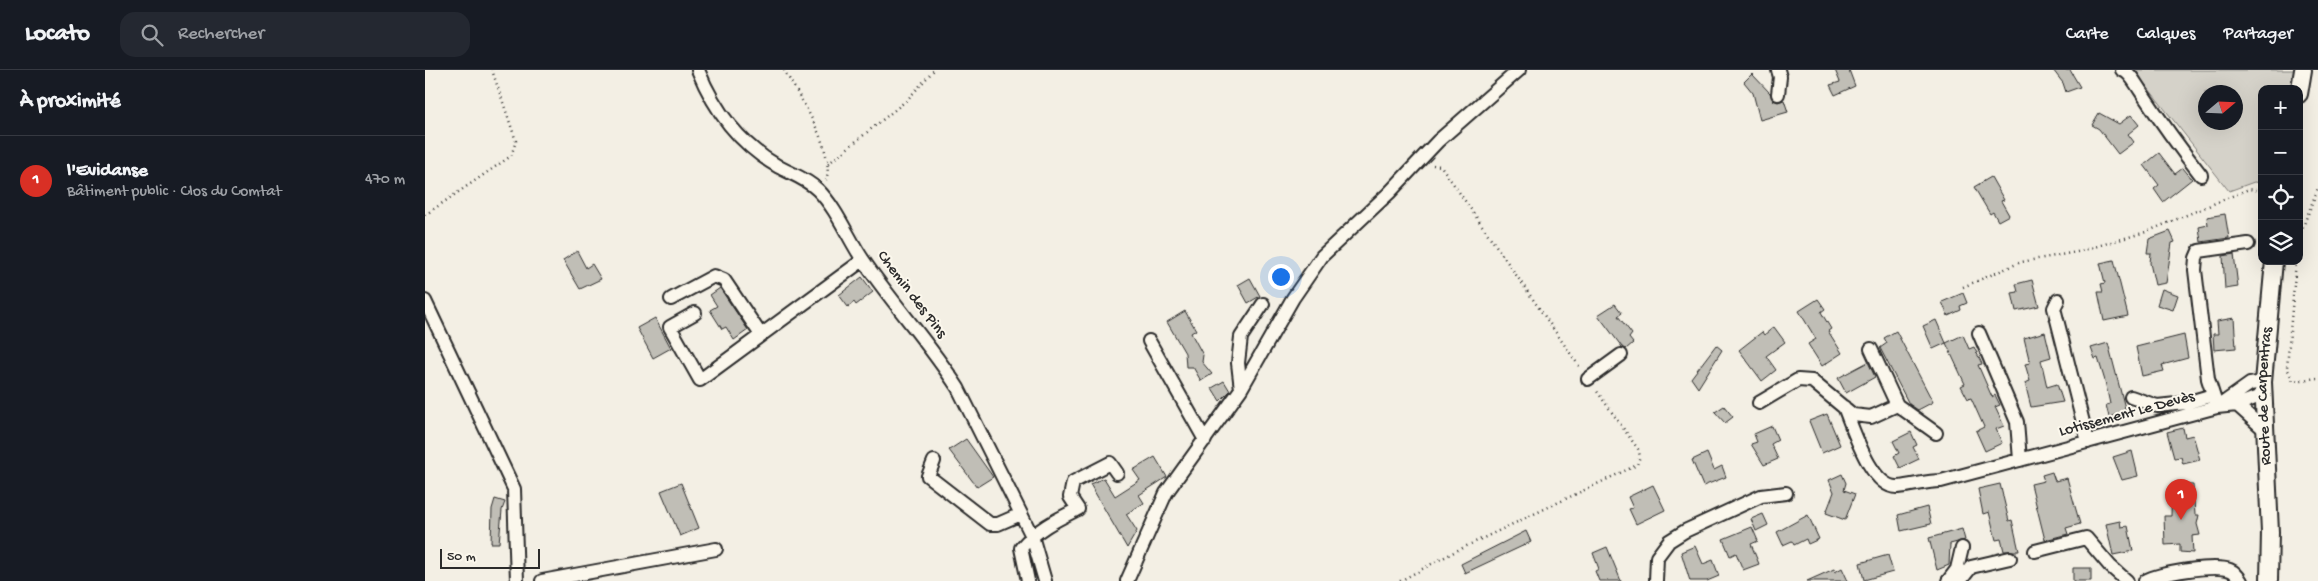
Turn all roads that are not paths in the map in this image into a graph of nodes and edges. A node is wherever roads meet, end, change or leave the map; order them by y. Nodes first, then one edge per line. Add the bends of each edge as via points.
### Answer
1 (698, 70) edge
2 (1519, 70) edge
3 (1778, 70) edge
4 (2122, 70) edge
5 (2303, 70) edge
6 (2300, 85) edge
7 (1778, 94) dead end
8 (2201, 175) dead end
9 (2248, 244) dead end
10 (863, 260) junction
11 (2274, 265) edge
12 (671, 299) dead end
13 (2058, 300) dead end
14 (425, 301) edge
15 (1263, 304) dead end
16 (695, 313) dead end
17 (1979, 333) dead end
18 (761, 335) junction
19 (1149, 341) dead end
20 (1871, 349) dead end
21 (1621, 355) dead end
22 (1588, 379) road end
23 (2263, 388) junction
24 (1241, 389) junction
25 (2131, 397) dead end
26 (2215, 401) junction
27 (1759, 403) dead end
28 (1897, 405) junction
29 (2237, 405) junction
30 (1844, 407) junction
31 (2266, 431) junction
32 (1936, 433) dead end
33 (1205, 440) junction
34 (2088, 442) junction
35 (2020, 460) junction
36 (934, 461) dead end
37 (1117, 473) dead end
38 (1786, 493) dead end
39 (1021, 514) junction
40 (2270, 532) junction
41 (1032, 536) junction
42 (1962, 548) dead end
43 (716, 549) dead end
44 (2035, 551) dead end
45 (2010, 558) dead end
46 (517, 581) edge
47 (541, 581) edge
48 (1028, 581) edge
49 (1045, 581) edge
50 (1127, 581) edge
51 (1656, 581) edge
52 (1948, 581) edge
53 (1960, 581) edge
54 (2127, 581) edge
55 (2145, 581) edge
56 (2241, 581) edge
57 (2269, 581) edge
58 (2277, 581) edge

1 - 10 street, Chemin des Pins via 735,134 747,146 819,191
2 - 24 street via 1438,141 1322,256 1293,298
3 - 7 street
4 - 8 street via 2135,82 2169,135
5 - 6 main road
9 - 26 street, Lotissement Le Devès via 2199,251 2196,258 2208,379
10 - 18 street
10 - 39 street, Chemin des Pins via 958,388
11 - 23 main road, Route de Carpentras
12 - 18 street via 714,276 724,280
13 - 34 street via 2054,308
14 - 46 street via 514,489
15 - 24 street via 1241,337 1238,363
16 - 18 street via 670,327 699,380
17 - 35 street via 2017,422
19 - 33 street
20 - 28 street
21 - 22 street
23 - 26 street via 2250,384
23 - 29 street
23 - 31 main road, Route de Carpentras
24 - 33 street
25 - 26 street via 2157,406
26 - 29 street
26 - 34 street, Lotissement Le Devès
27 - 30 street via 1798,380 1812,381
28 - 30 street via 1871,417 1853,414
28 - 32 street
29 - 31 street
30 - 35 street, Lotissement Le Devès via 1875,475 1885,485 1897,487 1941,481
31 - 40 main road, Route de Carpentras
33 - 50 street via 1165,492
34 - 35 street, Lotissement Le Devès
36 - 39 street via 928,476 989,524 998,524
37 - 41 street via 1110,463 1073,482 1070,496 1078,509
38 - 51 street via 1761,496 1685,530 1669,541 1657,557
39 - 41 street, Chemin des Pins
40 - 57 main road, Route de Carpentras
40 - 58 main road, Route de Carpentras
41 - 48 street via 1021,548
41 - 49 street, Chemin des Pins
42 - 52 street via 1957,569
43 - 47 street
44 - 54 street via 2086,538 2109,566
45 - 53 street via 1971,568
55 - 56 street via 2157,576 2214,568 2230,570

